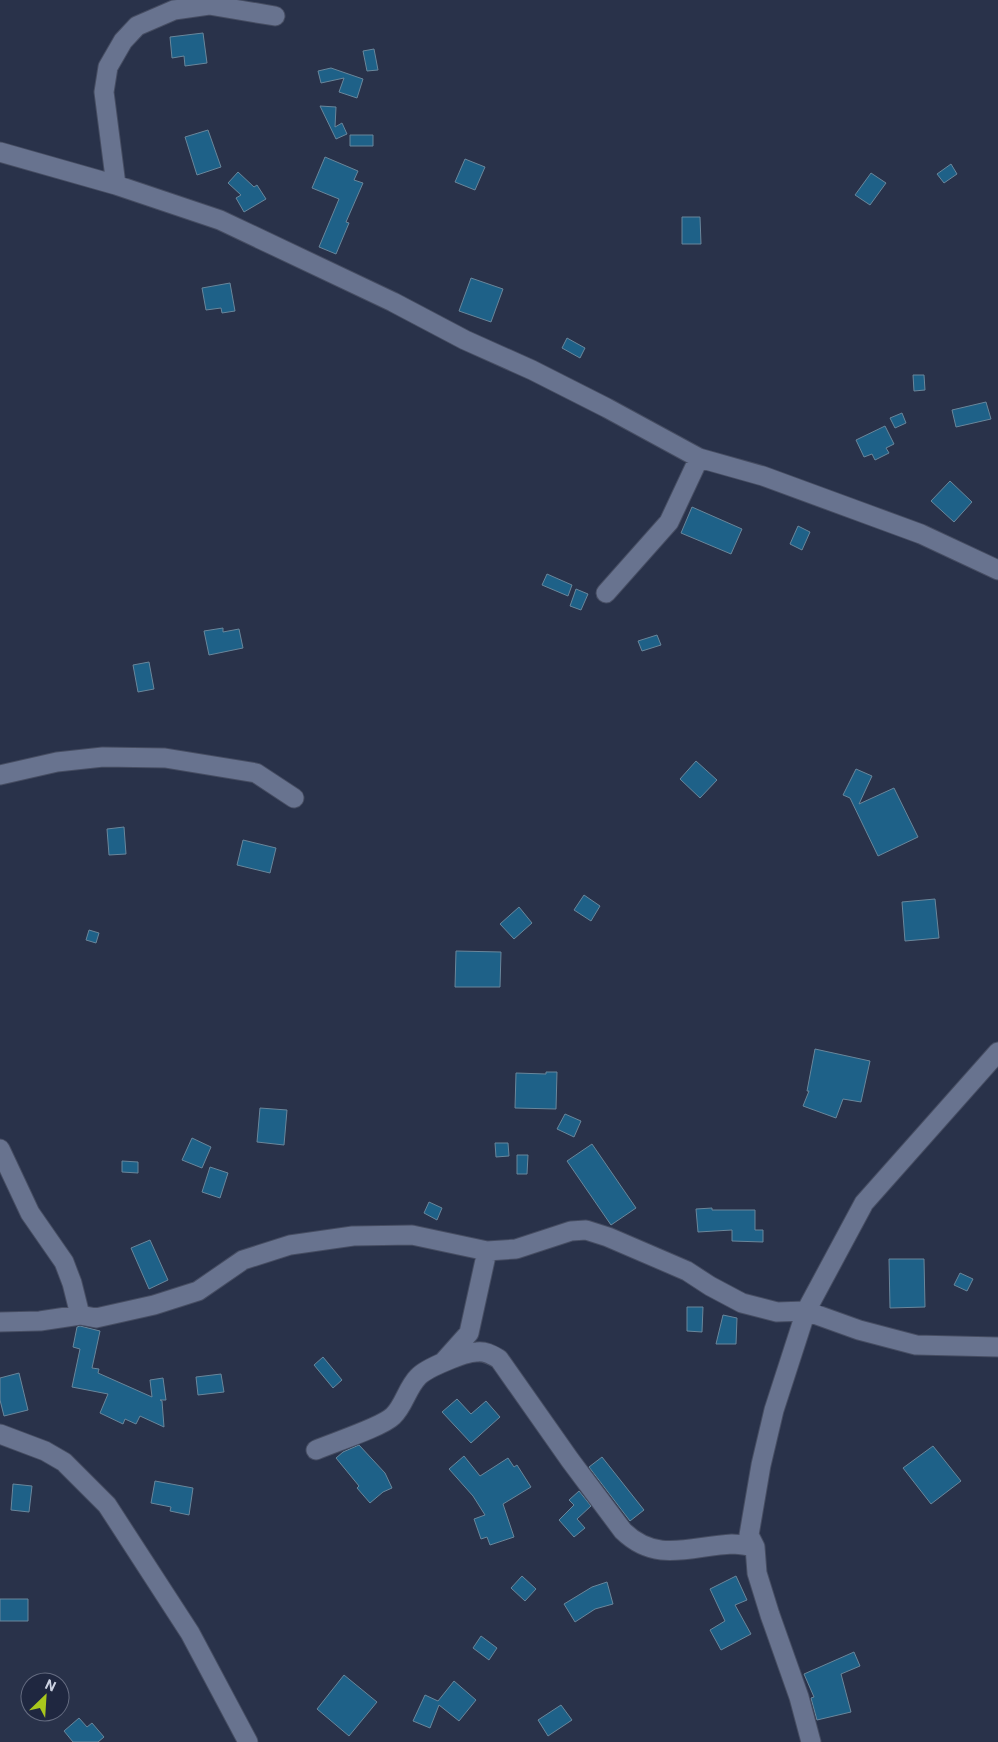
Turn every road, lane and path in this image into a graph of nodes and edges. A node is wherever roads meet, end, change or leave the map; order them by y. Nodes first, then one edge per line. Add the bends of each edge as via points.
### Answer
1 (275, 16) dead end
2 (0, 152) edge
3 (116, 185) junction
4 (699, 458) junction
5 (998, 570) edge
6 (606, 592) dead end
7 (0, 774) edge
8 (294, 798) dead end
9 (998, 1052) edge
10 (0, 1149) edge
11 (487, 1251) junction
12 (806, 1311) junction
13 (80, 1315) junction
14 (0, 1322) edge
15 (998, 1347) edge
16 (441, 1364) junction
17 (0, 1434) edge
18 (316, 1450) dead end
19 (755, 1547) junction
20 (248, 1742) edge
21 (811, 1742) edge

1 - 3 street via 209,5 174,10 137,26 123,40 108,67 104,92
2 - 3 street
3 - 4 street via 220,220 532,370
4 - 5 street via 764,476 921,534
4 - 6 street via 669,522
7 - 8 street via 103,757 165,758 256,773
9 - 12 street via 864,1203
10 - 13 street via 30,1213 64,1262
11 - 12 street via 516,1249 571,1231 586,1230 687,1271 742,1303 777,1312
11 - 13 street via 412,1235 353,1236 290,1244 243,1260 198,1291 154,1306 96,1318
11 - 16 street via 469,1333
12 - 15 street via 859,1330 916,1345
12 - 19 street via 774,1410 761,1465 749,1535
13 - 14 street
16 - 18 street via 416,1378 393,1416
16 - 19 street via 475,1351 498,1359 623,1531 642,1546 658,1550 735,1544
17 - 20 street via 64,1462 107,1505 190,1633
19 - 21 street via 757,1573

